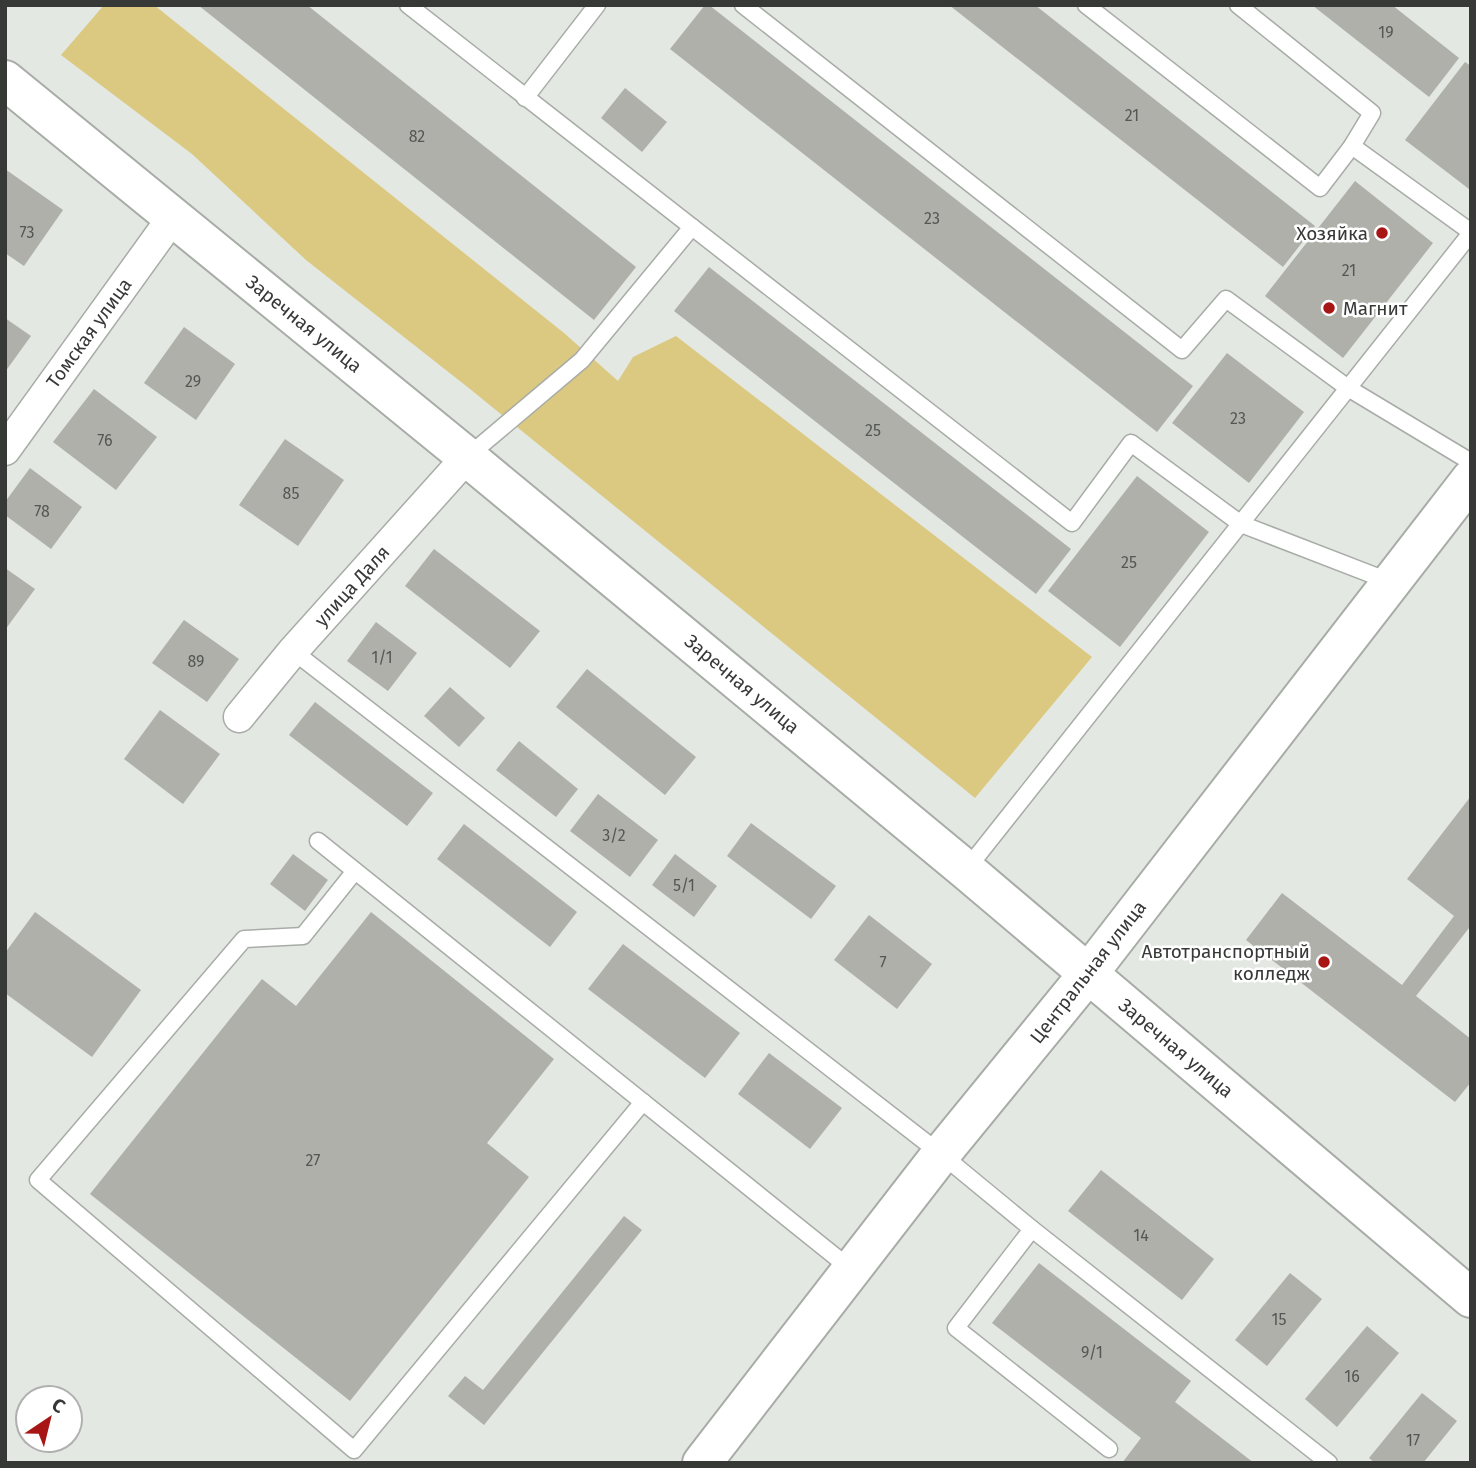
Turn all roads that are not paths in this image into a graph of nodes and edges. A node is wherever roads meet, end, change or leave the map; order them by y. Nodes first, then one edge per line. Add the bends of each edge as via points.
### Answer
1 (408, 5) edge
2 (597, 5) edge
3 (743, 5) edge
4 (1086, 5) edge
5 (1238, 5) edge
6 (5, 80) edge
7 (525, 98) junction
8 (1352, 146) junction
9 (173, 217) junction
10 (692, 228) junction
11 (1471, 233) edge
12 (1348, 388) junction
13 (5, 450) edge
14 (467, 457) junction
15 (1471, 462) edge
16 (1471, 479) edge
17 (1241, 524) junction
18 (1391, 582) junction
19 (293, 651) junction
20 (239, 718) dead end
21 (318, 841) dead end
22 (966, 870) junction
23 (355, 871) junction
24 (1088, 974) junction
25 (643, 1102) junction
26 (941, 1154) junction
27 (1032, 1229) junction
28 (852, 1270) junction
29 (1471, 1298) edge
30 (1109, 1449) dead end
31 (702, 1463) edge
32 (1329, 1463) edge

1 - 7 lane
2 - 7 lane
3 - 12 lane via 1182,350 1226,299
4 - 8 lane via 1320,188
5 - 8 lane via 1373,113
6 - 9 street, Заречная улица
7 - 10 lane
8 - 11 lane
9 - 13 street, Томская улица
9 - 14 street, Заречная улица
10 - 14 lane via 582,360
10 - 17 lane via 1072,523 1131,443
11 - 12 lane
12 - 15 lane
12 - 17 lane
14 - 19 street, улица Даля
14 - 22 street, Заречная улица
16 - 18 street, Центральная улица
17 - 18 lane
17 - 22 lane
18 - 24 street, Центральная улица
19 - 20 street, улица Даля
19 - 26 lane
21 - 23 lane
22 - 24 street, Заречная улица
23 - 25 lane
23 - 25 lane via 303,936 244,939 38,1180 354,1450
24 - 26 street, Центральная улица
24 - 29 street, Заречная улица
25 - 28 lane
26 - 27 lane
26 - 28 street, Центральная улица
27 - 30 lane via 956,1328
27 - 32 lane
28 - 31 street, Центральная улица

